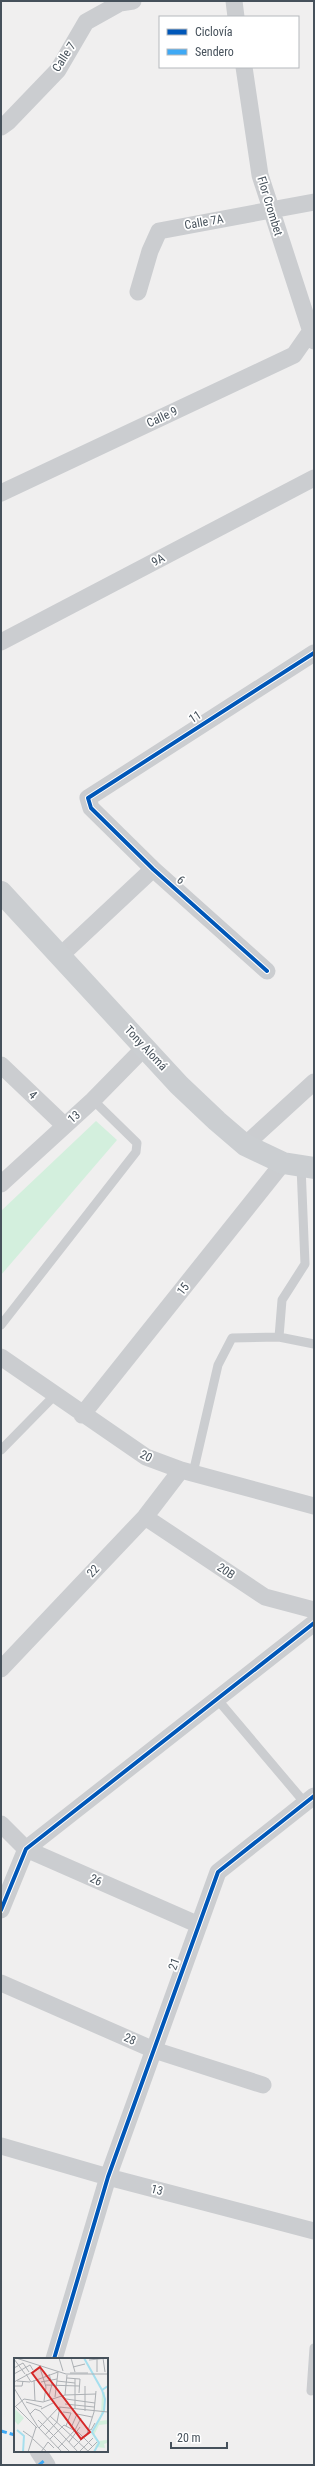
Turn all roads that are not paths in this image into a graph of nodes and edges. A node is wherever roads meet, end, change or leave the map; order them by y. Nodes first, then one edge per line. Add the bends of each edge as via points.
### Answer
1 (133, 1) edge
2 (234, 1) edge
3 (236, 16) edge
4 (244, 68) edge
5 (1, 127) edge
6 (314, 202) edge
7 (272, 210) junction
8 (138, 292) dead end
9 (313, 335) edge
10 (314, 478) edge
11 (1, 493) edge
12 (1, 642) edge
13 (314, 653) edge
14 (88, 798) joint
15 (153, 869) junction
16 (1, 892) edge
17 (60, 956) junction
18 (267, 970) dead end
19 (145, 1047) junction
20 (1, 1064) edge
21 (314, 1082) edge
22 (94, 1100) junction
23 (64, 1125) junction
24 (245, 1145) junction
25 (300, 1166) edge
26 (1, 1184) edge
27 (1, 1325) edge
28 (279, 1337) junction
29 (314, 1344) edge
30 (1, 1357) edge
31 (55, 1395) junction
32 (82, 1415) junction
33 (1, 1450) edge
34 (187, 1472) junction
35 (314, 1506) edge
36 (145, 1517) junction
37 (314, 1610) edge
38 (314, 1623) edge
39 (1, 1669) edge
40 (217, 1699) junction
41 (310, 1800) edge
42 (1, 1824) edge
43 (26, 1849) junction
44 (1, 1910) edge
45 (199, 1925) junction
46 (1, 1983) edge
47 (154, 2050) junction
48 (263, 2084) dead end
49 (1, 2146) edge
50 (108, 2177) junction
51 (314, 2231) edge
52 (314, 2348) edge
53 (54, 2358) edge
54 (311, 2391) dead end
55 (39, 2452) edge
56 (47, 2465) edge

1 - 5 street, Calle 7 via 120,3 86,22 58,70
2 - 3 street
4 - 7 street, Flor Crombet via 260,176
6 - 7 street, Calle 7A
7 - 8 street, Calle 7A via 159,231
7 - 9 street, Flor Crombet
9 - 11 street, Calle 9 via 294,355
10 - 12 street, 9A
13 - 14 street, 11
14 - 15 street, 6 via 90,808
15 - 17 street
15 - 18 street, 6
16 - 17 street, Tony Alomá
17 - 19 street, Tony Alomá
19 - 22 street, 13
19 - 24 street, Tony Alomá via 179,1085
20 - 23 street, 4
21 - 24 street
22 - 23 street, 13
22 - 27 lane via 138,1143 136,1152
23 - 26 street, 13
24 - 25 street, Tony Alomá
25 - 28 lane via 305,1264 282,1300
25 - 32 street, 15
28 - 29 lane
28 - 34 lane via 238,1336 228,1343 218,1365
30 - 31 street, 20
31 - 32 street, 20
31 - 33 lane
32 - 34 street, 20 via 146,1457
34 - 35 street, 20
34 - 36 street, 22
36 - 37 street, 20B via 265,1597
36 - 39 street, 22
38 - 40 street
40 - 41 lane
40 - 43 street
41 - 45 street, 21 via 218,1872
42 - 43 street, 26
43 - 44 street
43 - 45 street, 26
45 - 47 street, 21
46 - 47 street, 28
47 - 48 street, 28
47 - 50 street, 21
49 - 50 street, 13
50 - 51 street, 13
50 - 53 street, 21
52 - 54 lane
55 - 56 street

